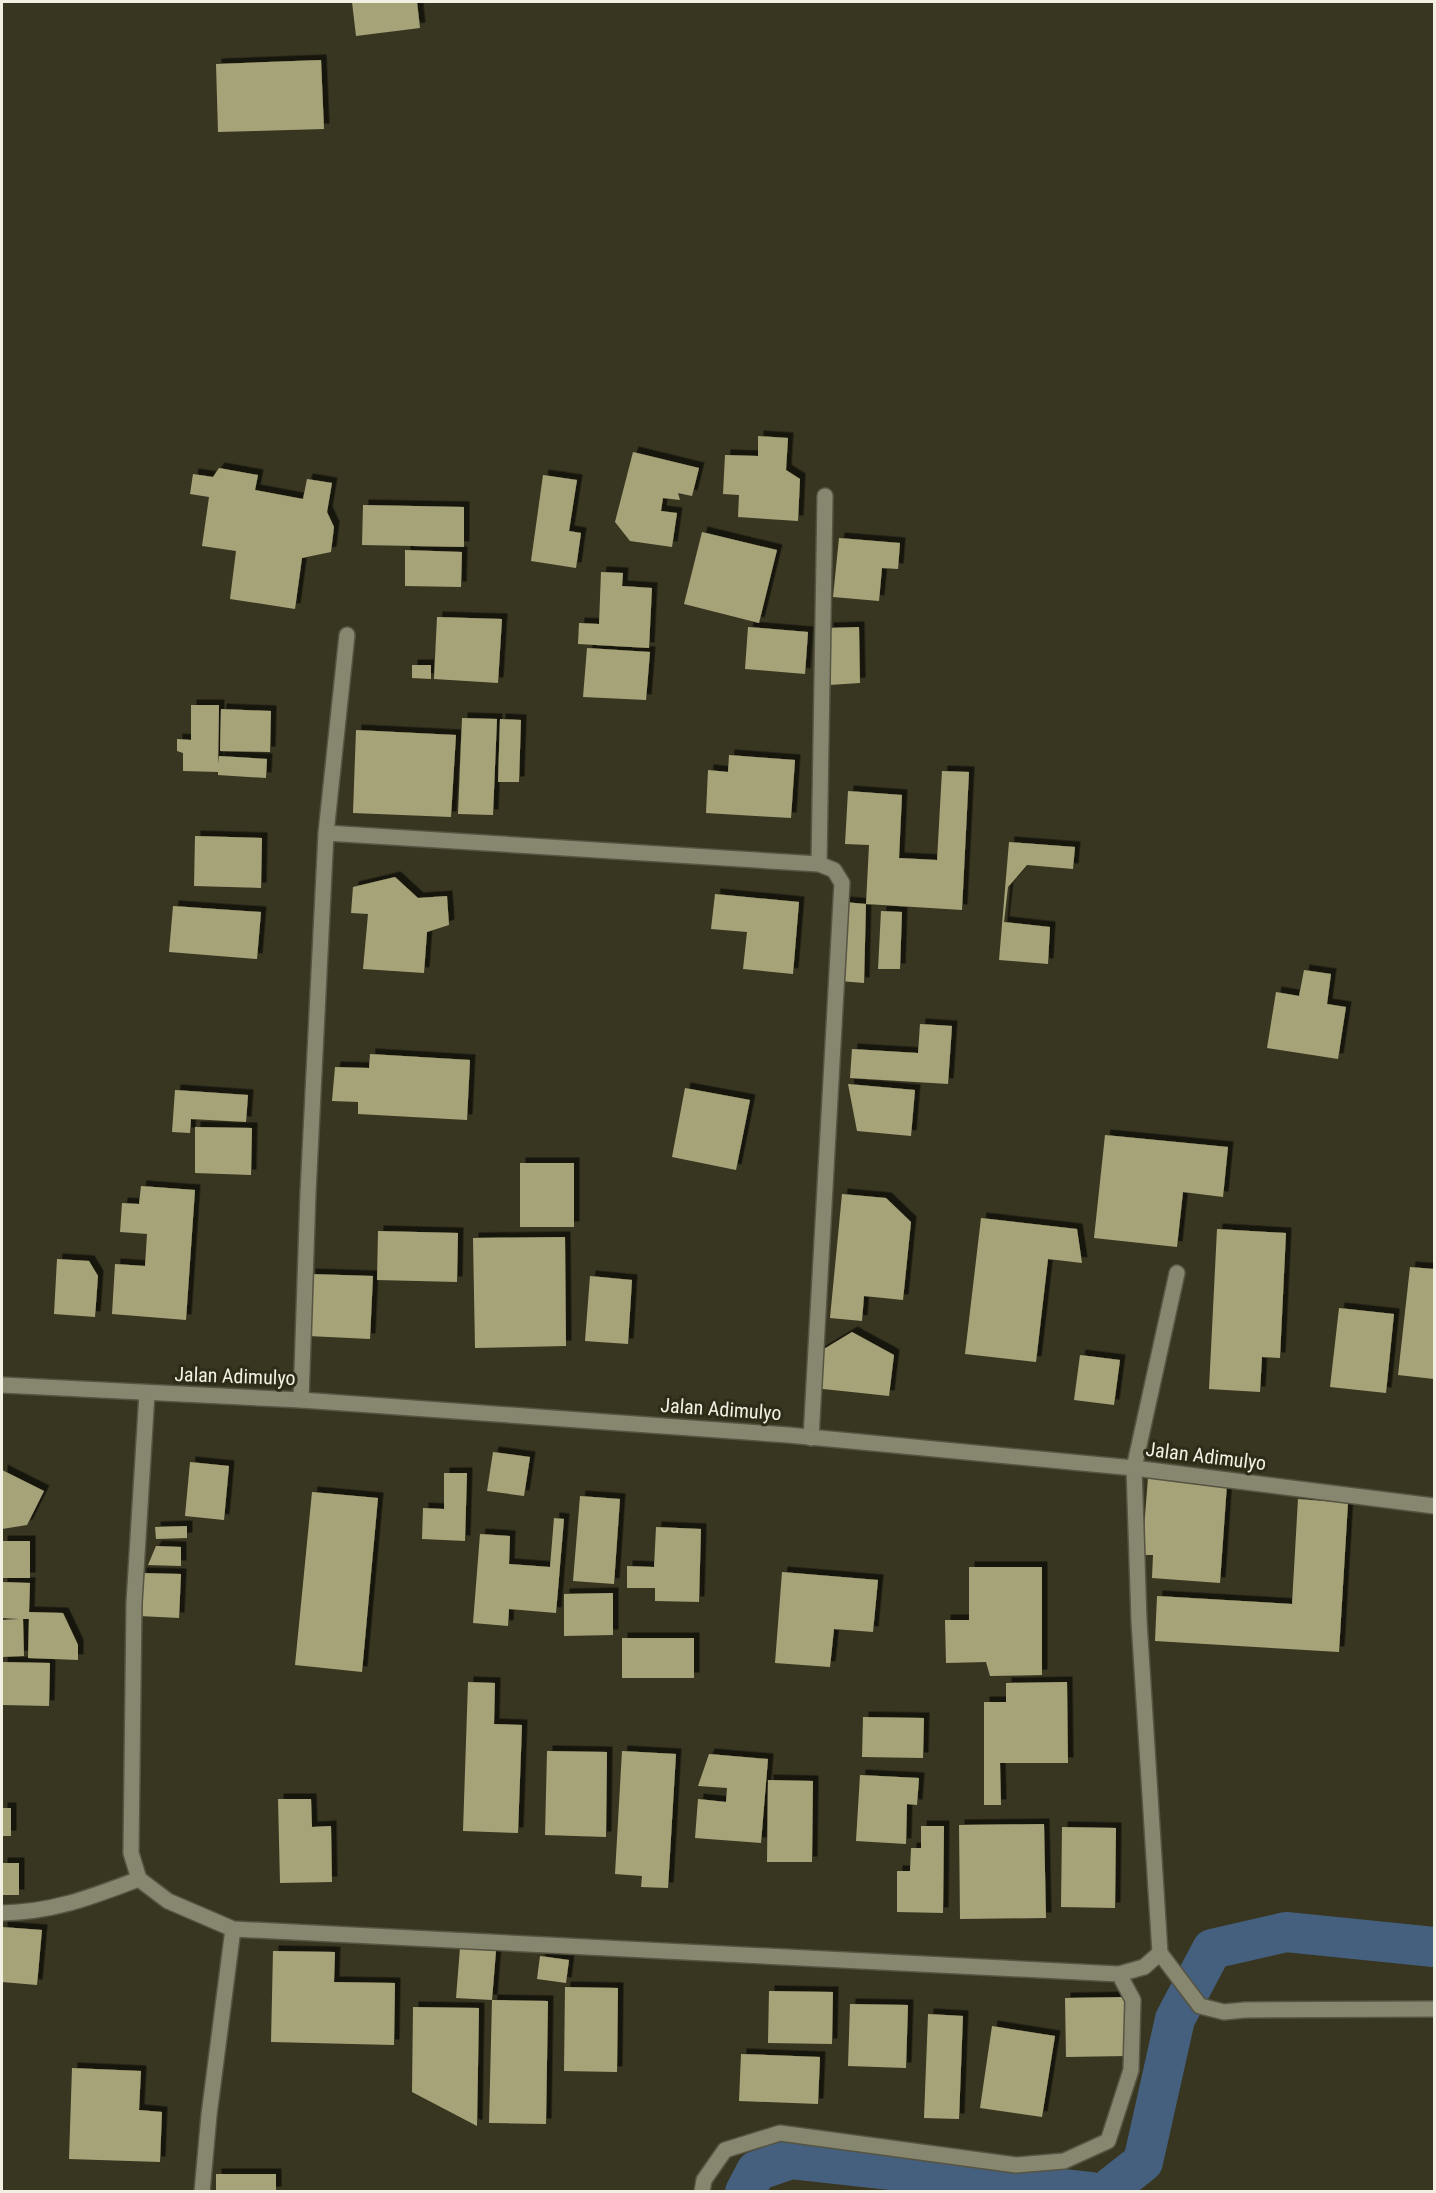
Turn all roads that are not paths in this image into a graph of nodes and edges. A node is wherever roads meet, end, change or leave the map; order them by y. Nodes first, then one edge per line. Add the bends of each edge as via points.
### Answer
1 (825, 496) dead end
2 (347, 635) dead end
3 (326, 833) junction
4 (819, 864) junction
5 (1177, 1273) dead end
6 (2, 1385) edge
7 (147, 1393) junction
8 (301, 1400) junction
9 (811, 1438) junction
10 (1134, 1468) junction
11 (1434, 1506) edge
12 (139, 1879) junction
13 (2, 1912) edge
14 (233, 1929) junction
15 (1165, 1960) junction
16 (1119, 1974) junction
17 (1434, 2009) edge
18 (202, 2192) edge
19 (702, 2192) edge

1 - 4 street
2 - 3 street
3 - 4 street
3 - 8 street
4 - 9 street via 834,870 842,883
5 - 10 street
6 - 7 street, Jalan Adimulyo
7 - 8 street, Jalan Adimulyo
7 - 12 street via 134,1603 131,1854
8 - 9 street, Jalan Adimulyo
9 - 10 street, Jalan Adimulyo
10 - 11 street, Jalan Adimulyo
10 - 15 street via 1139,1622
12 - 13 street via 77,1902 32,1912
12 - 14 street via 168,1900
14 - 16 street
14 - 18 street
15 - 16 street
15 - 17 street via 1200,2006 1224,2012
16 - 19 street via 1132,2000 1131,2070 1108,2141 1064,2160 1016,2165 780,2133 725,2150 705,2180

